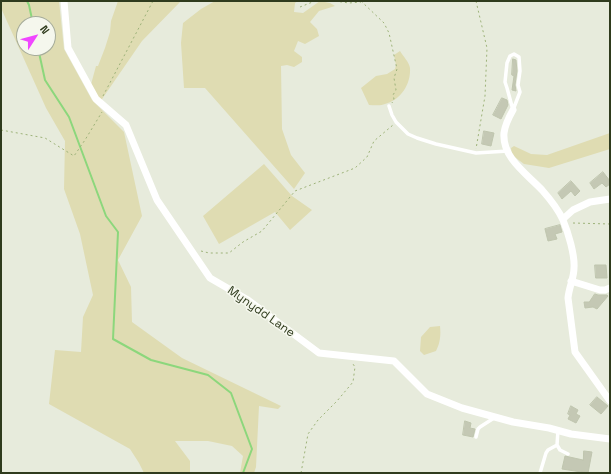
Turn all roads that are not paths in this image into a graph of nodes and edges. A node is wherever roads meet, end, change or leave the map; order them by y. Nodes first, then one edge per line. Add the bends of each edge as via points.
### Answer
1 (64, 1) edge
2 (389, 106) road end
3 (513, 110) junction
4 (508, 151) junction
5 (610, 199) edge
6 (563, 222) junction
7 (571, 281) junction
8 (608, 291) edge
9 (610, 401) edge
10 (495, 417) junction
11 (558, 430) junction
12 (476, 437) dead end
13 (610, 439) edge
14 (557, 445) junction
15 (568, 454) dead end
16 (540, 473) edge

1 - 10 street, Mynydd Lane via 68,48 96,99 126,125 157,200 210,278 248,300 319,353 394,361 427,394 462,408
2 - 4 lane via 396,122 408,134 417,138 476,153
3 - 3 lane via 520,92 519,56 514,54 507,63 505,82
3 - 4 street via 504,133
4 - 6 street via 518,166 553,203
5 - 6 street via 590,202 573,210
6 - 7 street via 574,260
7 - 8 street
7 - 9 street via 568,298 576,352
10 - 11 street, Mynydd Lane
10 - 12 lane via 480,426
11 - 13 street, Mynydd Lane
11 - 14 lane
14 - 15 lane
14 - 16 lane via 546,453

